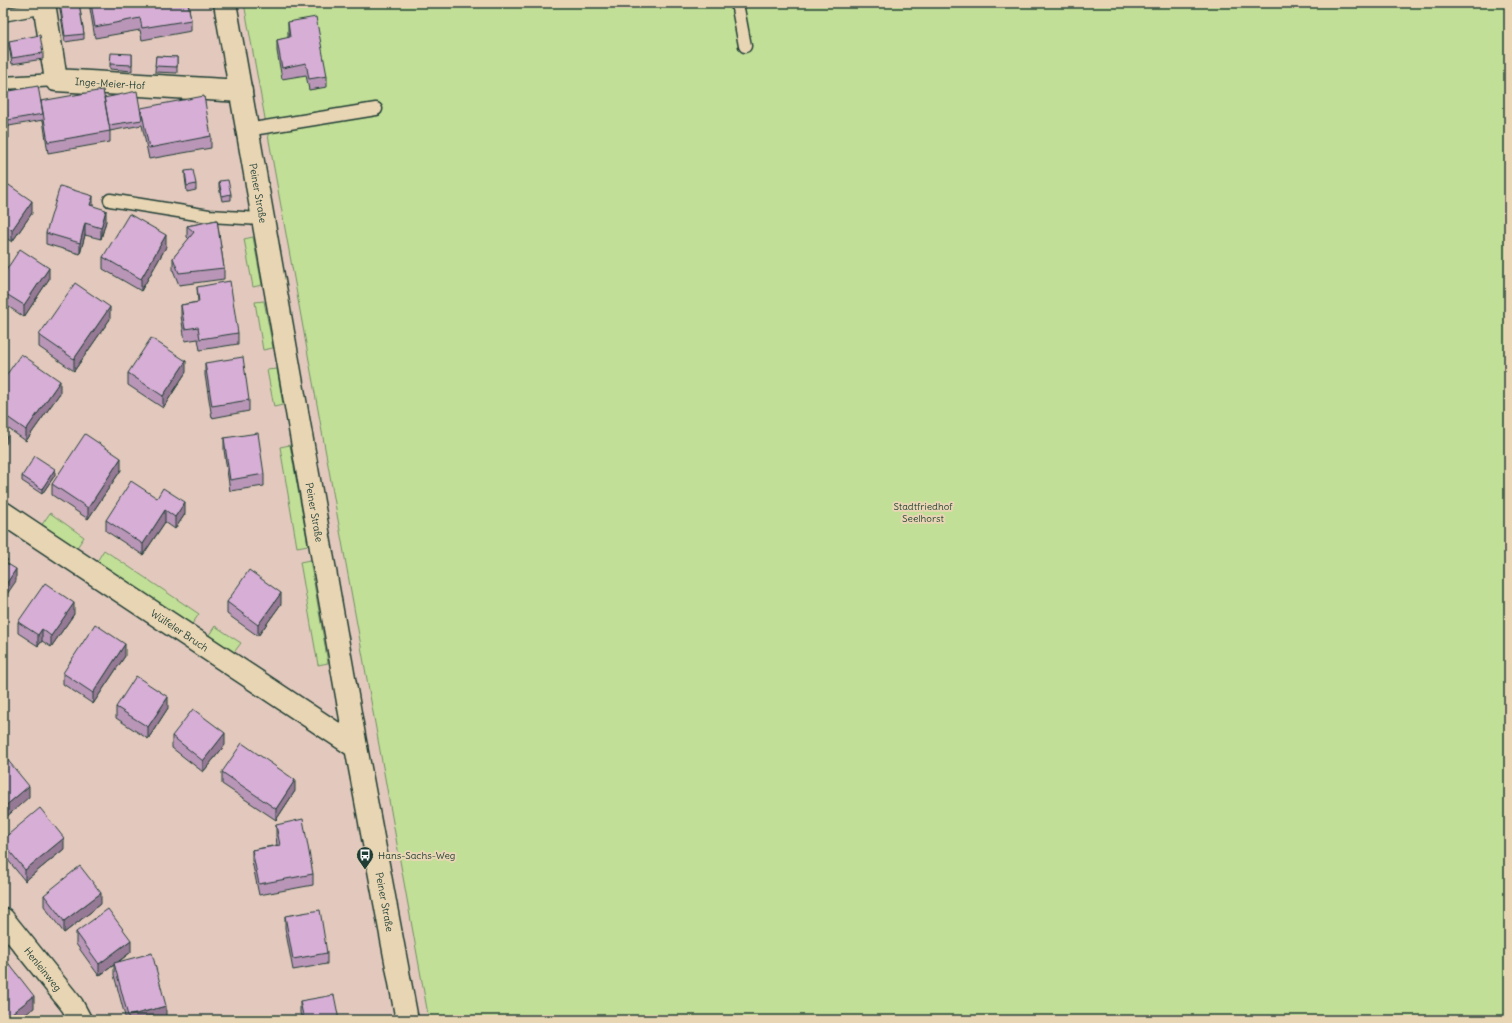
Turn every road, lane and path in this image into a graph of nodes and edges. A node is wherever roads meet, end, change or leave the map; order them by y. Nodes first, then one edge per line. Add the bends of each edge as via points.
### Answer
1 (225, 3) edge
2 (737, 3) edge
3 (45, 5) edge
4 (3, 15) edge
5 (745, 46) dead end
6 (56, 80) junction
7 (3, 83) edge
8 (241, 91) junction
9 (376, 109) dead end
10 (247, 130) junction
11 (110, 200) dead end
12 (263, 219) junction
13 (3, 513) edge
14 (356, 747) junction
15 (3, 919) edge
16 (80, 1020) edge
17 (407, 1020) edge

1 - 8 street, Peiner Straße
2 - 5 lane
3 - 4 lane
3 - 6 street
6 - 7 lane
6 - 8 street, Inge-Meier-Hof
8 - 10 street, Peiner Straße
9 - 10 lane
10 - 12 street, Peiner Straße
11 - 12 lane via 209,216
12 - 14 street, Peiner Straße
13 - 14 street, Wülfeler Bruch
14 - 17 street, Peiner Straße
15 - 16 street, Henleinweg via 72,1005

